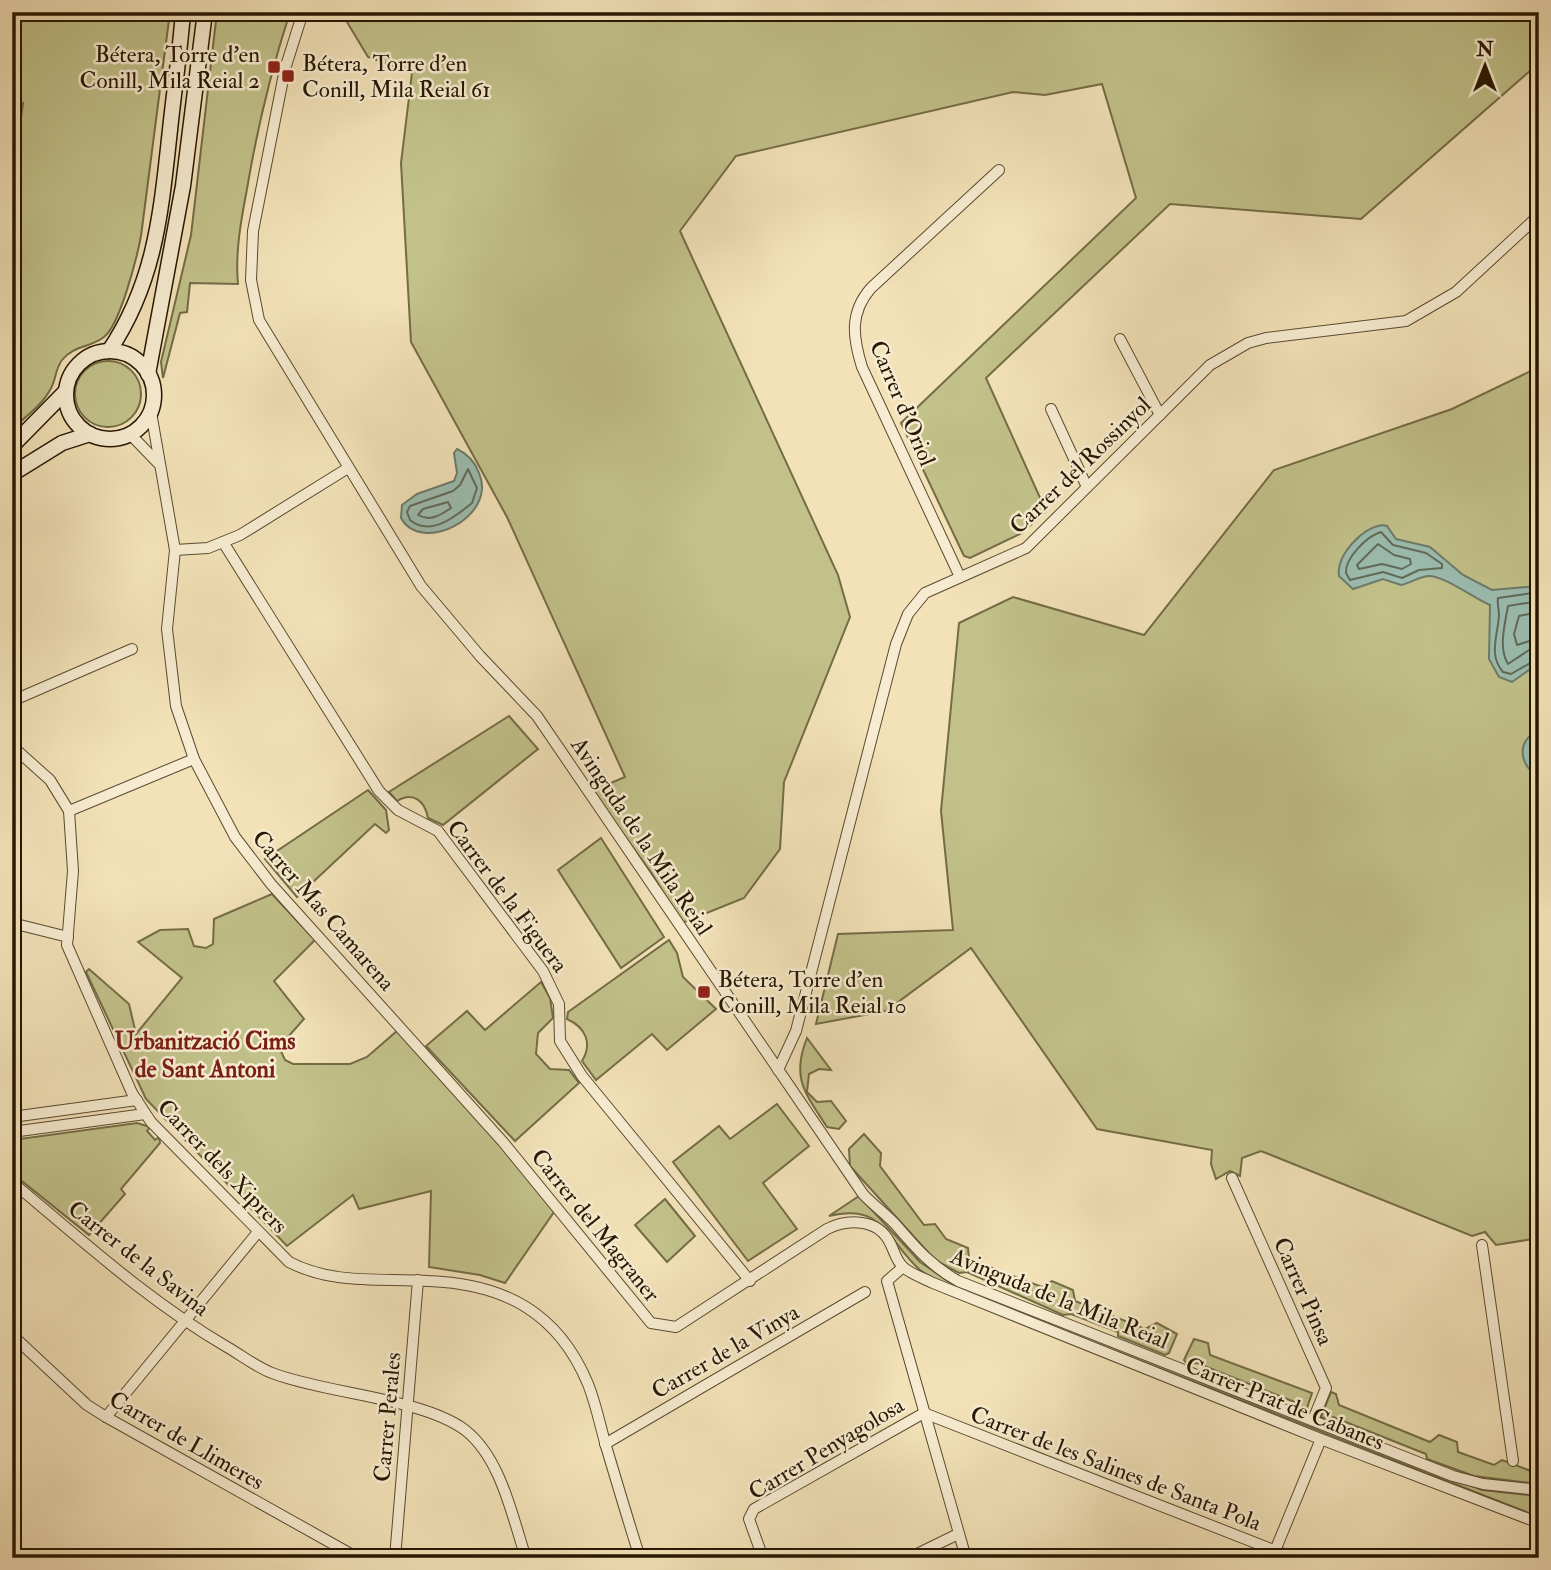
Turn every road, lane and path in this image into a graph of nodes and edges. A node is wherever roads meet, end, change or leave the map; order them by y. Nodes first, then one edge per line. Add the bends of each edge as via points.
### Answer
1 (183, 12) edge
2 (205, 12) edge
3 (303, 12) edge
4 (999, 170) dead end
5 (1539, 211) edge
6 (1120, 339) dead end
7 (109, 351) junction
8 (148, 373) junction
9 (66, 391) junction
10 (1051, 409) dead end
11 (151, 411) junction
12 (1160, 415) junction
13 (90, 434) junction
14 (130, 434) junction
15 (12, 446) edge
16 (158, 464) junction
17 (348, 468) junction
18 (12, 474) edge
19 (1086, 485) junction
20 (223, 542) junction
21 (175, 550) junction
22 (960, 577) junction
23 (131, 649) dead end
24 (12, 701) edge
25 (12, 746) edge
26 (194, 759) junction
27 (69, 811) junction
28 (12, 923) edge
29 (68, 937) junction
30 (778, 1070) junction
31 (137, 1100) junction
32 (145, 1114) junction
33 (12, 1117) edge
34 (12, 1132) edge
35 (503, 1142) joint
36 (1232, 1178) dead end
37 (12, 1182) edge
38 (258, 1232) junction
39 (1482, 1245) dead end
40 (904, 1267) junction
41 (418, 1280) junction
42 (750, 1280) junction
43 (865, 1292) dead end
44 (185, 1322) junction
45 (12, 1335) edge
46 (407, 1407) junction
47 (924, 1413) junction
48 (106, 1417) junction
49 (1313, 1420) junction
50 (1321, 1439) junction
51 (605, 1444) junction
52 (1513, 1461) dead end
53 (1539, 1490) edge
54 (1539, 1523) edge
55 (958, 1534) junction
56 (1273, 1554) edge
57 (358, 1558) edge
58 (395, 1558) edge
59 (526, 1558) edge
60 (640, 1558) edge
61 (763, 1558) edge
62 (909, 1558) edge
63 (966, 1558) edge
64 (1294, 1558) edge

1 - 7 main road via 159,230 137,300
2 - 8 main road via 183,186
3 - 17 street, Avinguda de la Mila Reial via 285,69 253,231 251,280 259,320
4 - 22 street, Carrer d'Oriol via 871,288 859,302 854,323 862,368
5 - 12 street, Carrer del Rossinyol via 1456,292 1432,308 1392,323 1248,343 1210,365
6 - 12 street
7 - 8 main road via 131,357
7 - 9 main road via 80,363
8 - 11 main road via 153,388
9 - 13 main road via 71,416
9 - 15 main road
10 - 19 street
11 - 14 main road
11 - 16 street, Carrer Mas Camarena
12 - 19 street, Carrer del Rossinyol
13 - 14 main road via 110,439
13 - 18 main road via 62,443
14 - 16 street, Carrer Mas Camarena
16 - 21 street, Carrer Mas Camarena
17 - 20 street via 262,524
17 - 30 street, Avinguda de la Mila Reial via 421,586 537,716
19 - 22 street, Carrer del Rossinyol via 1026,548
20 - 21 street
20 - 42 street, Carrer de la Figuera via 379,791 398,810 438,831 543,971 559,1004 560,1041 582,1076
21 - 26 street, Carrer Mas Camarena via 168,658 176,706
22 - 30 street, Carrer del Rossinyol via 925,593 908,614 896,644 796,1031
23 - 24 street
25 - 27 street, Carrer dels Xiprers via 50,780
26 - 27 street
26 - 35 street, Carrer Mas Camarena via 235,837 271,884
27 - 29 street, Carrer dels Xiprers via 73,871
28 - 29 street
29 - 31 street, Carrer dels Xiprers via 71,960
30 - 49 street, Avinguda de la Mila Reial via 863,1194 936,1269
31 - 32 street, Carrer dels Xiprers
31 - 33 street
32 - 34 street
32 - 38 street, Carrer dels Xiprers
35 - 42 street, Carrer del Magraner via 652,1323 676,1326
36 - 49 street, Carrer Pinsa via 1326,1388
37 - 44 street, Carrer de la Savina
38 - 41 street, Carrer dels Xiprers via 289,1262 309,1273 332,1279
38 - 44 street
39 - 52 street
40 - 42 street, Carrer del Magraner via 879,1231 868,1224 841,1223
40 - 47 street via 887,1281
40 - 50 street, Carrer Prat de Cabanes via 933,1283
41 - 46 street, Carrer Perales
41 - 51 street, Carrer dels Xiprers via 467,1283 504,1294 555,1331 588,1385
43 - 51 street, Carrer de la Vinya
44 - 46 street, Carrer de la Savina via 270,1372
44 - 48 street
45 - 48 street, Carrer de Llimeres
46 - 58 street, Carrer Perales
46 - 59 street, Carrer de la Savina via 443,1416 481,1448 498,1476
47 - 55 street
47 - 56 street, Carrer de les Salines de Santa Pola
47 - 61 street, Carrer Penyagolosa via 754,1509 749,1519
48 - 57 street, Carrer de Llimeres
49 - 53 street, Avinguda de la Mila Reial via 1453,1476
50 - 54 street, Carrer Prat de Cabanes
50 - 56 street
51 - 60 street, Carrer dels Xiprers
55 - 62 street
55 - 63 street
56 - 64 street, Carrer de les Salines de Santa Pola

